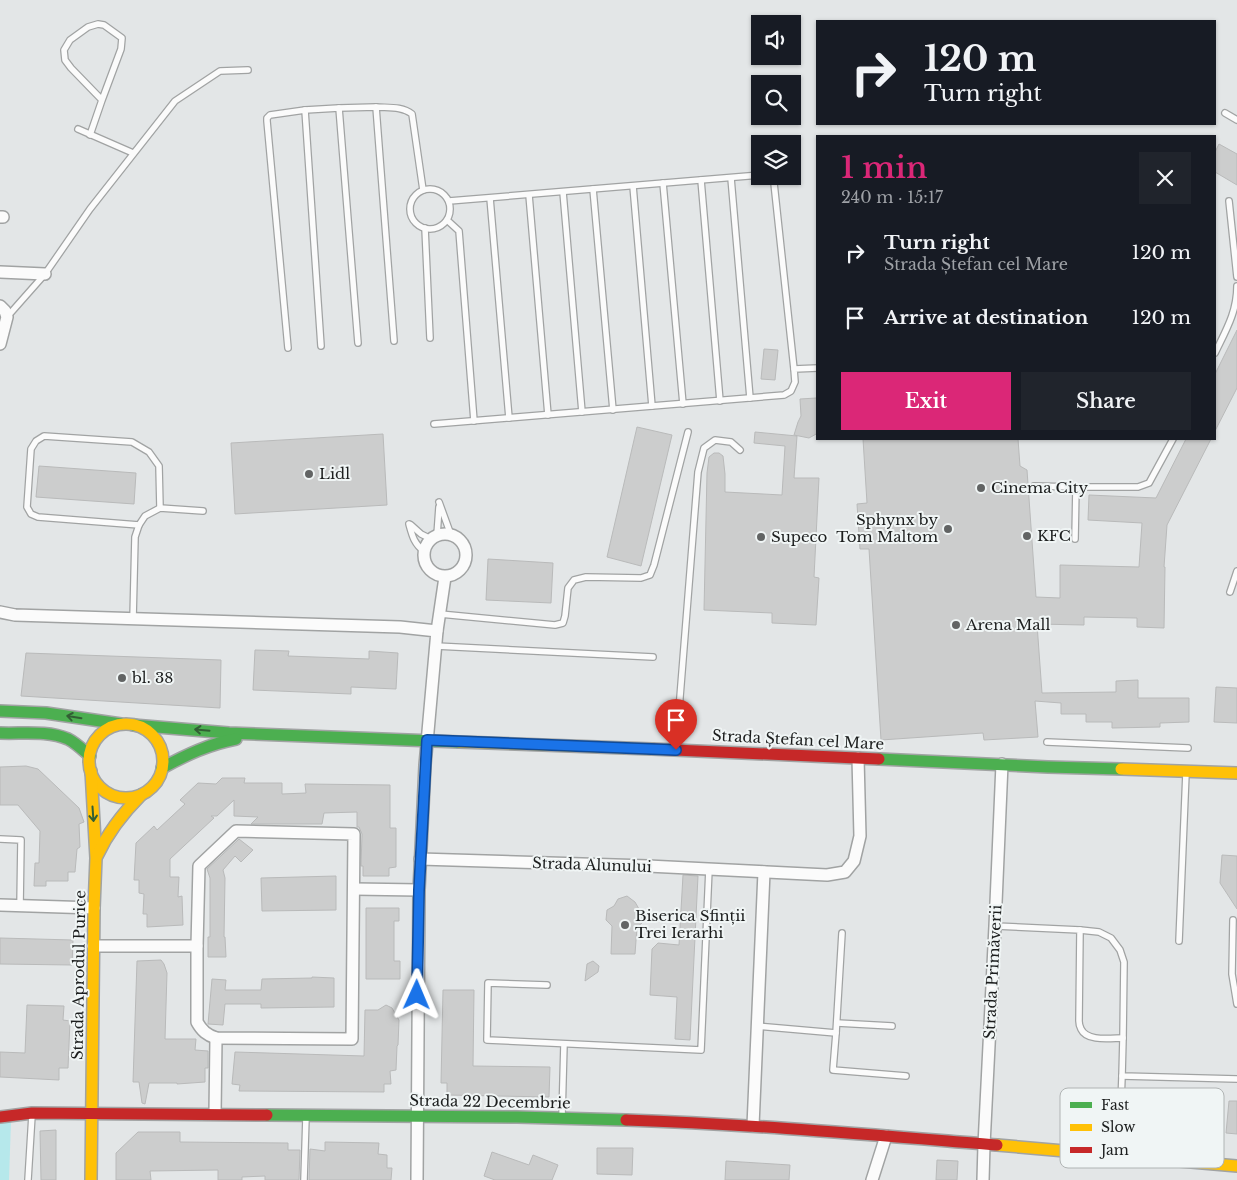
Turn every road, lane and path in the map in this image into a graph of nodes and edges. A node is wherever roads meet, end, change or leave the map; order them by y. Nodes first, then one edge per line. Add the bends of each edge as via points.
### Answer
1 (248, 70) dead end
2 (102, 100) junction
3 (376, 107) junction
4 (338, 108) junction
5 (305, 110) junction
6 (1225, 113) dead end
7 (1237, 120) edge
8 (78, 130) dead end
9 (90, 135) junction
10 (133, 153) junction
11 (751, 177) edge
12 (731, 178) junction
13 (701, 180) junction
14 (663, 183) junction
15 (774, 185) edge
16 (633, 186) junction
17 (593, 189) junction
18 (423, 190) junction
19 (563, 192) junction
20 (529, 195) junction
21 (490, 198) junction
22 (449, 201) junction
23 (1229, 201) dead end
24 (447, 220) junction
25 (425, 228) junction
26 (0, 272) edge
27 (45, 274) junction
28 (1237, 277) edge
29 (1237, 286) edge
30 (0, 306) edge
31 (7, 317) junction
32 (430, 338) dead end
33 (394, 341) dead end
34 (358, 343) dead end
35 (0, 344) edge
36 (320, 346) dead end
37 (288, 348) dead end
38 (1216, 351) edge
39 (816, 368) edge
40 (794, 369) junction
41 (750, 398) junction
42 (720, 401) junction
43 (683, 404) junction
44 (652, 406) junction
45 (613, 410) junction
46 (582, 412) junction
47 (548, 415) junction
48 (510, 418) junction
49 (474, 421) junction
50 (434, 424) dead end
51 (688, 432) dead end
52 (1172, 440) edge
53 (740, 450) dead end
54 (1034, 486) dead end
55 (1076, 487) junction
56 (160, 508) junction
57 (203, 511) dead end
58 (139, 525) junction
59 (451, 535) junction
60 (434, 537) junction
61 (1076, 539) dead end
62 (424, 551) junction
63 (1237, 571) edge
64 (444, 577) junction
65 (1230, 592) dead end
66 (0, 612) edge
67 (440, 614) junction
68 (133, 619) junction
69 (437, 631) junction
70 (436, 646) junction
71 (654, 657) dead end
72 (0, 712) edge
73 (128, 725) junction
74 (0, 733) edge
75 (268, 734) junction
76 (427, 740) junction
77 (1047, 742) dead end
78 (1188, 748) dead end
79 (676, 750) junction
80 (90, 756) junction
81 (858, 758) junction
82 (1002, 764) junction
83 (162, 768) junction
84 (90, 771) junction
85 (1186, 771) junction
86 (1237, 773) edge
87 (141, 795) junction
88 (0, 839) edge
89 (96, 858) junction
90 (420, 859) junction
91 (709, 869) junction
92 (764, 872) junction
93 (354, 890) junction
94 (419, 890) junction
95 (0, 905) edge
96 (20, 906) junction
97 (94, 908) junction
98 (1233, 920) dead end
99 (995, 926) junction
100 (1080, 930) junction
101 (842, 933) dead end
102 (1179, 941) dead end
103 (93, 946) junction
104 (197, 946) junction
105 (547, 985) dead end
106 (1237, 1004) edge
107 (837, 1023) junction
108 (757, 1026) junction
109 (892, 1026) dead end
110 (836, 1033) junction
111 (216, 1038) junction
112 (1123, 1038) junction
113 (564, 1044) junction
114 (906, 1076) dead end
115 (1122, 1076) junction
116 (1237, 1079) edge
117 (1122, 1088) edge
118 (32, 1113) junction
119 (92, 1113) junction
120 (215, 1114) junction
121 (306, 1115) junction
122 (417, 1116) junction
123 (0, 1117) edge
124 (562, 1118) junction
125 (753, 1126) junction
126 (886, 1136) junction
127 (984, 1145) junction
128 (1060, 1152) edge
129 (1224, 1165) edge
130 (1237, 1166) edge
131 (28, 1180) edge
132 (91, 1180) edge
133 (304, 1180) edge
134 (417, 1180) edge
135 (872, 1180) edge
136 (983, 1180) edge

1 - 10 lane via 220,71 175,101
2 - 2 lane via 122,49 122,38 104,24 98,24 70,40 64,50 70,68
2 - 9 lane
3 - 4 lane
3 - 18 lane via 402,108 412,114
3 - 33 lane
4 - 5 lane
4 - 34 lane
5 - 36 lane
5 - 37 lane via 267,118
6 - 7 lane
8 - 9 lane
9 - 10 lane
10 - 27 lane
11 - 12 lane
12 - 13 lane
12 - 41 lane
13 - 14 lane
13 - 42 lane
14 - 16 lane
14 - 43 lane
15 - 40 lane
16 - 17 lane
16 - 44 lane
17 - 19 lane
17 - 45 lane
18 - 22 lane via 436,189
18 - 25 lane via 414,198 410,210 415,221
19 - 20 lane
19 - 46 lane
20 - 21 lane
20 - 47 lane
21 - 22 lane
21 - 48 lane
22 - 24 lane via 451,208
23 - 28 lane
24 - 25 lane via 438,228
24 - 49 lane via 459,231
25 - 32 lane
26 - 27 street
27 - 31 lane
29 - 38 lane via 1232,319
30 - 31 street
31 - 35 street
39 - 40 lane
40 - 41 lane via 795,382 791,391 784,395
41 - 42 lane
42 - 43 lane
43 - 44 lane
44 - 45 lane
45 - 46 lane
46 - 47 lane
47 - 48 lane
48 - 49 lane
49 - 50 lane
51 - 67 lane via 650,575 574,580 568,588 563,623 555,625
52 - 55 lane via 1150,483 1138,487
53 - 79 lane via 731,442 715,440 704,448 698,472
54 - 55 lane
55 - 61 lane
56 - 57 lane
56 - 58 lane via 144,516
56 - 58 lane via 159,466 149,452 132,442 44,436 36,441 31,449 27,507 31,514
58 - 68 lane via 135,536
59 - 60 street
59 - 60 lane via 439,502
59 - 64 street via 465,549 465,563 456,574
60 - 62 street
60 - 62 lane via 421,534 410,524 414,540
62 - 64 street via 429,570
63 - 65 lane
64 - 67 street
66 - 68 street
67 - 69 street
68 - 69 street via 400,627
69 - 70 street
70 - 71 lane
70 - 76 street
73 -> 72 street via 46,713
75 -> 73 street
73 - 80 street via 100,734
73 - 83 street via 144,729 153,736 160,745
74 - 80 street via 42,734 67,739
75 - 76 street, Strada Ștefan cel Mare
75 - 83 street via 223,741 194,751
76 - 79 street, Strada Ștefan cel Mare
76 - 90 street
77 - 78 lane
79 - 81 street, Strada Ștefan cel Mare
80 - 84 street
81 - 82 street, Strada Ștefan cel Mare
81 - 92 street, Strada Alunului via 860,836 854,861 845,872 827,875
82 - 85 street, Strada Ștefan cel Mare
82 - 99 street, Strada Primăverii
83 - 87 street via 151,788
84 - 87 street via 96,782 116,797
84 -> 89 street, Strada Aprodul Purice
85 - 86 street, Strada Ștefan cel Mare
85 - 102 lane
87 - 89 street via 111,828
88 - 96 lane via 22,840
89 - 97 street, Strada Aprodul Purice
90 - 91 street, Strada Alunului
90 - 94 street
91 - 92 street, Strada Alunului
91 - 113 lane via 701,1050
92 - 108 street
93 - 94 street
93 - 104 street via 354,834 236,832 200,866
93 - 111 street via 352,1039
94 - 122 street
95 - 96 street
96 - 97 street
97 - 103 street, Strada Aprodul Purice
98 - 106 lane via 1232,974
99 - 100 lane
99 - 127 street, Strada Primăverii
100 - 112 lane via 1099,932 1110,938 1120,950 1124,962
100 - 112 lane via 1080,1028 1085,1034 1098,1038
101 - 107 lane
103 - 104 street
103 - 119 street, Strada Aprodul Purice
104 - 111 street via 197,1022 207,1035
105 - 113 lane via 488,983 487,1040
107 - 109 lane
107 - 110 lane
108 - 110 lane
108 - 125 street
110 - 114 lane via 833,1070
111 - 120 street
112 - 115 lane
113 - 124 lane
115 - 116 lane
115 - 117 lane
118 - 119 street, Strada 22 Decembrie
118 - 123 street, Strada 22 Decembrie
118 - 131 lane
119 - 120 street, Strada 22 Decembrie
119 - 132 street, Strada Aprodul Purice
120 - 121 street, Strada 22 Decembrie
121 - 122 street, Strada 22 Decembrie
121 - 133 lane
122 - 124 street, Strada 22 Decembrie
122 - 134 street
124 - 125 street, Strada 22 Decembrie
125 - 126 street, Strada 22 Decembrie
126 - 127 street, Strada 22 Decembrie
126 - 135 street
127 - 128 street, Strada 22 Decembrie
127 - 136 street, Strada Primăverii
129 - 130 street, Strada 22 Decembrie

